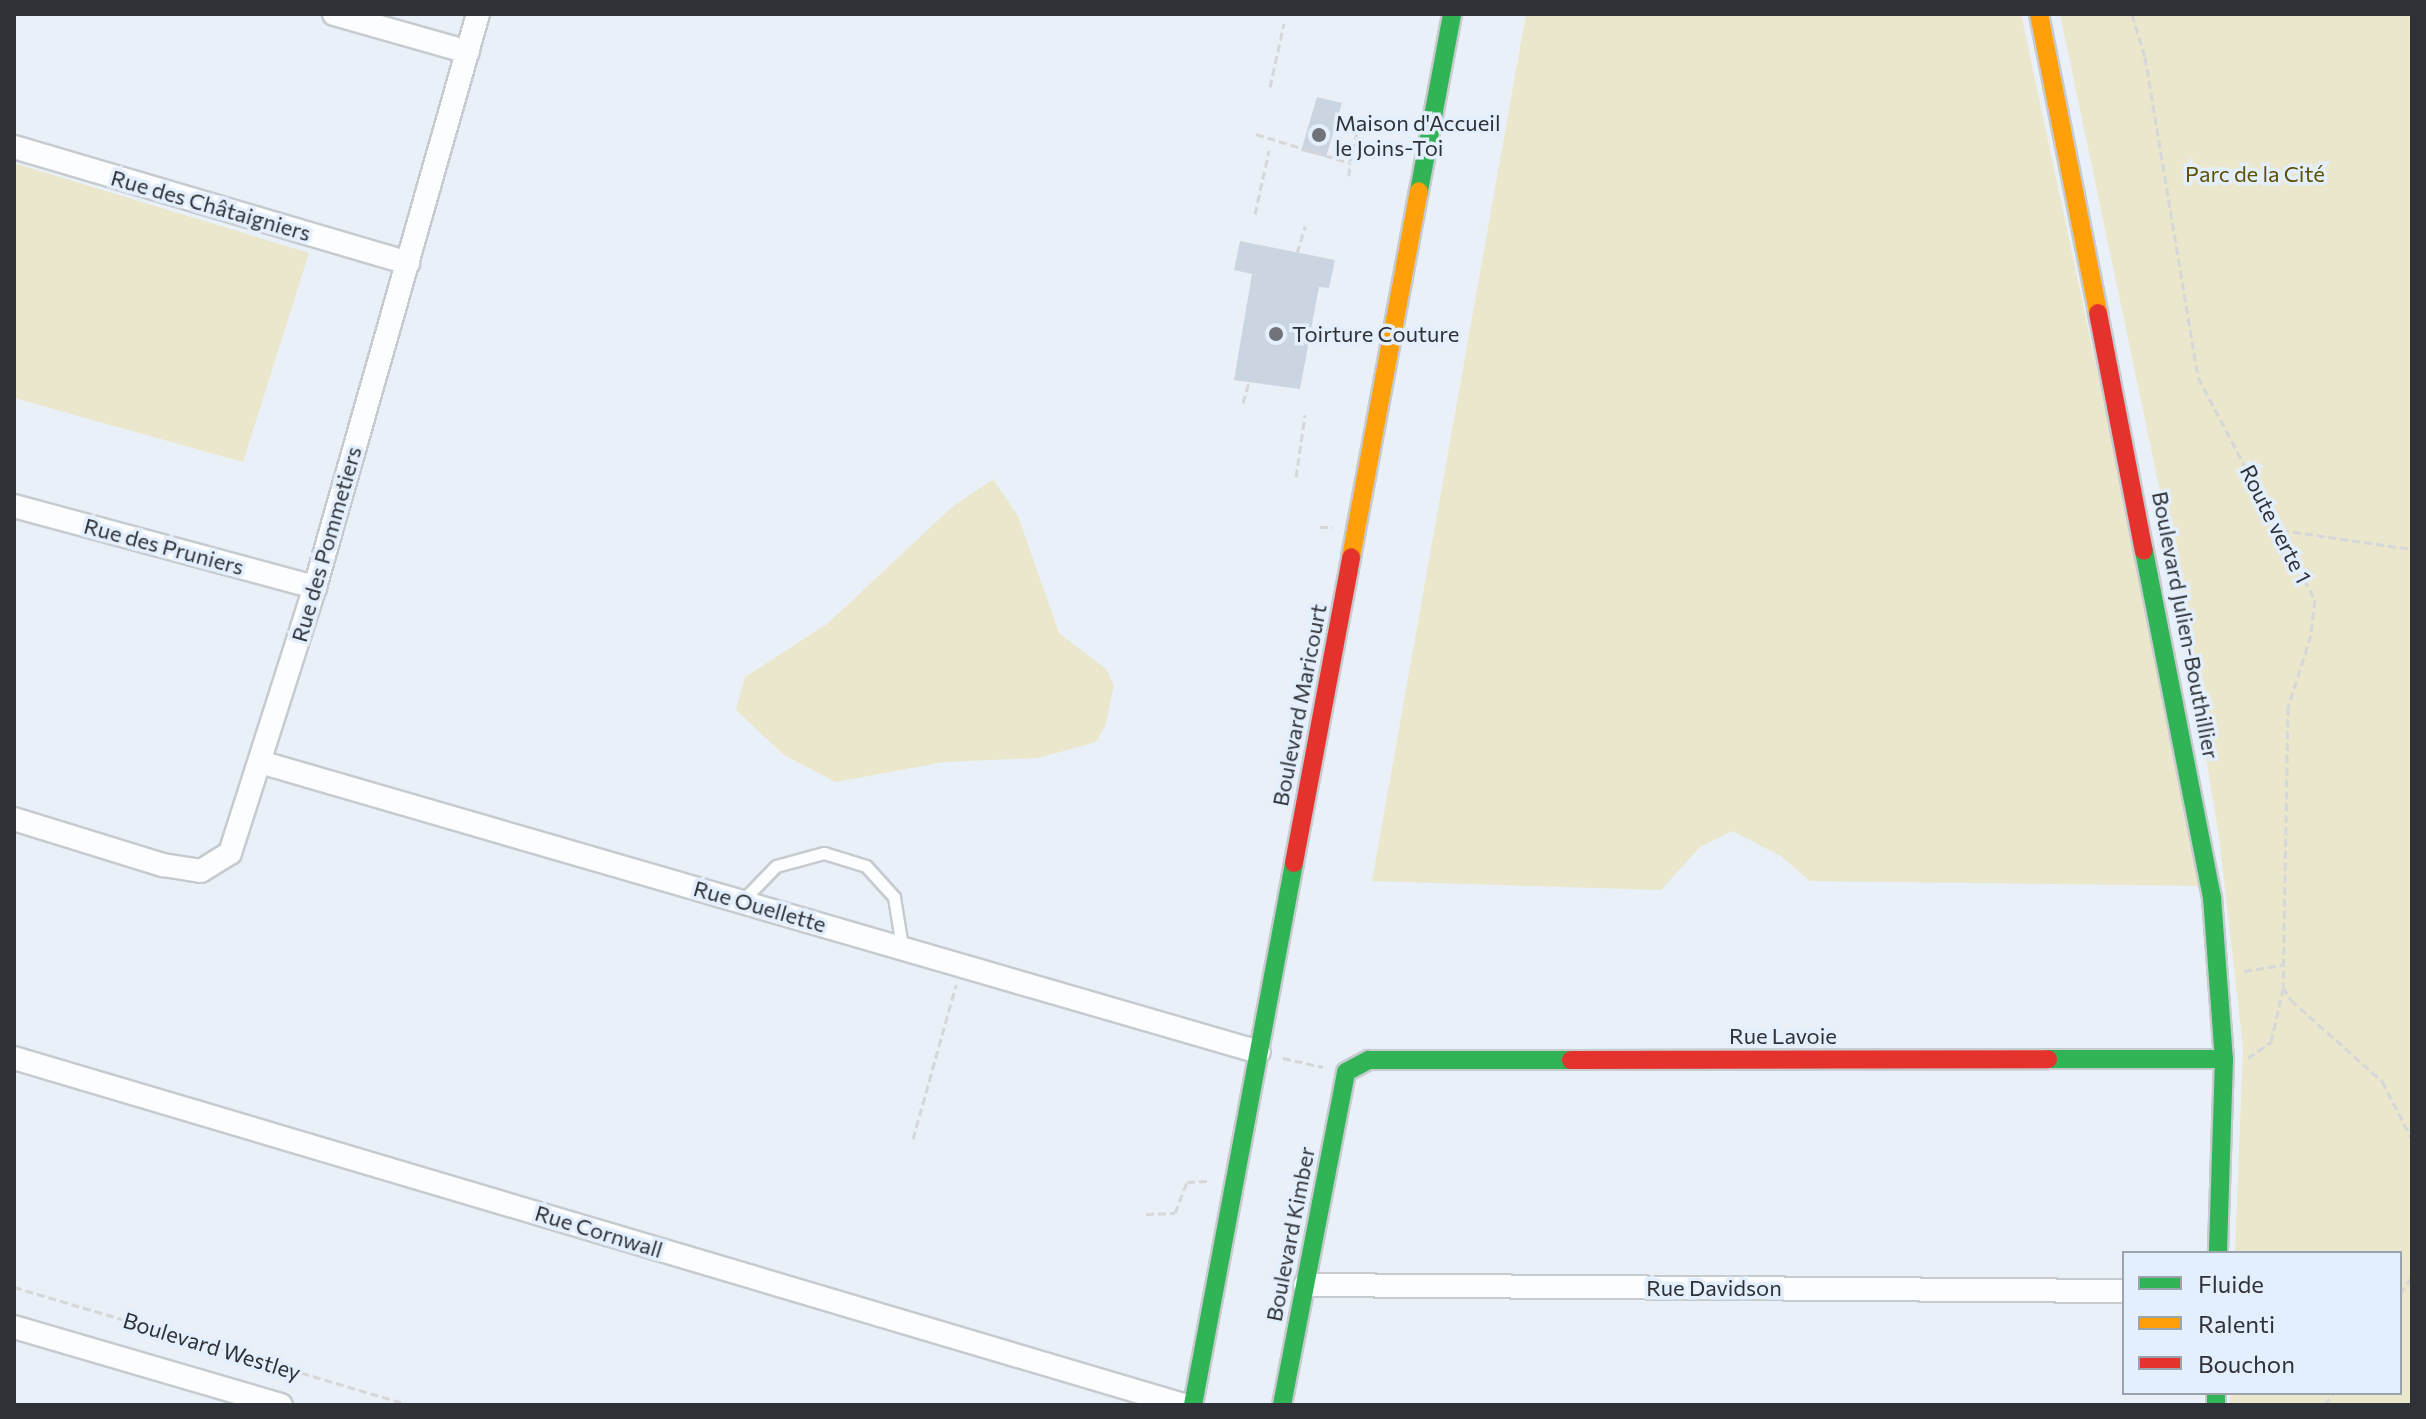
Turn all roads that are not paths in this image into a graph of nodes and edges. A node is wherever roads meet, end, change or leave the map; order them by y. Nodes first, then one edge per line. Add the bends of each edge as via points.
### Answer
1 (334, 14) edge
2 (478, 14) edge
3 (1452, 14) edge
4 (2039, 14) edge
5 (468, 52) junction
6 (14, 147) edge
7 (408, 263) junction
8 (14, 506) edge
9 (315, 587) junction
10 (260, 762) junction
11 (14, 819) edge
12 (743, 900) junction
13 (902, 947) junction
14 (1259, 1052) junction
15 (14, 1058) edge
16 (2224, 1059) junction
17 (1338, 1070) joint
18 (2218, 1251) edge
19 (1305, 1285) junction
20 (2122, 1291) edge
21 (14, 1327) edge
22 (281, 1405) edge
23 (1183, 1405) edge
24 (1193, 1405) edge
25 (1282, 1405) edge

1 - 5 street
2 - 5 street, Rue des Pommetiers
3 - 14 street, Boulevard Maricourt
4 - 16 street, Boulevard Julien-Bouthillier via 2200,820
5 - 7 street, Rue des Pommetiers
6 - 7 street, Rue des Châtaigniers
7 - 9 street, Rue des Pommetiers
8 - 9 street, Rue des Pruniers
9 - 10 street, Rue des Pommetiers
10 - 11 street, Rue des Pommetiers via 230,853 201,871 163,865
10 - 12 street, Rue Ouellette
12 - 13 street, Rue Ouellette
12 - 13 lane via 776,866 824,853 866,866 894,897
13 - 14 street, Rue Ouellette
14 - 24 street, Boulevard Maricourt
15 - 23 street, Rue Cornwall
16 - 17 street, Rue Lavoie via 1369,1060
16 - 18 street, Boulevard Julien-Bouthillier
17 - 19 street, Boulevard Kimber
19 - 20 street, Rue Davidson
19 - 25 street, Boulevard Kimber
21 - 22 street, Boulevard Westley

